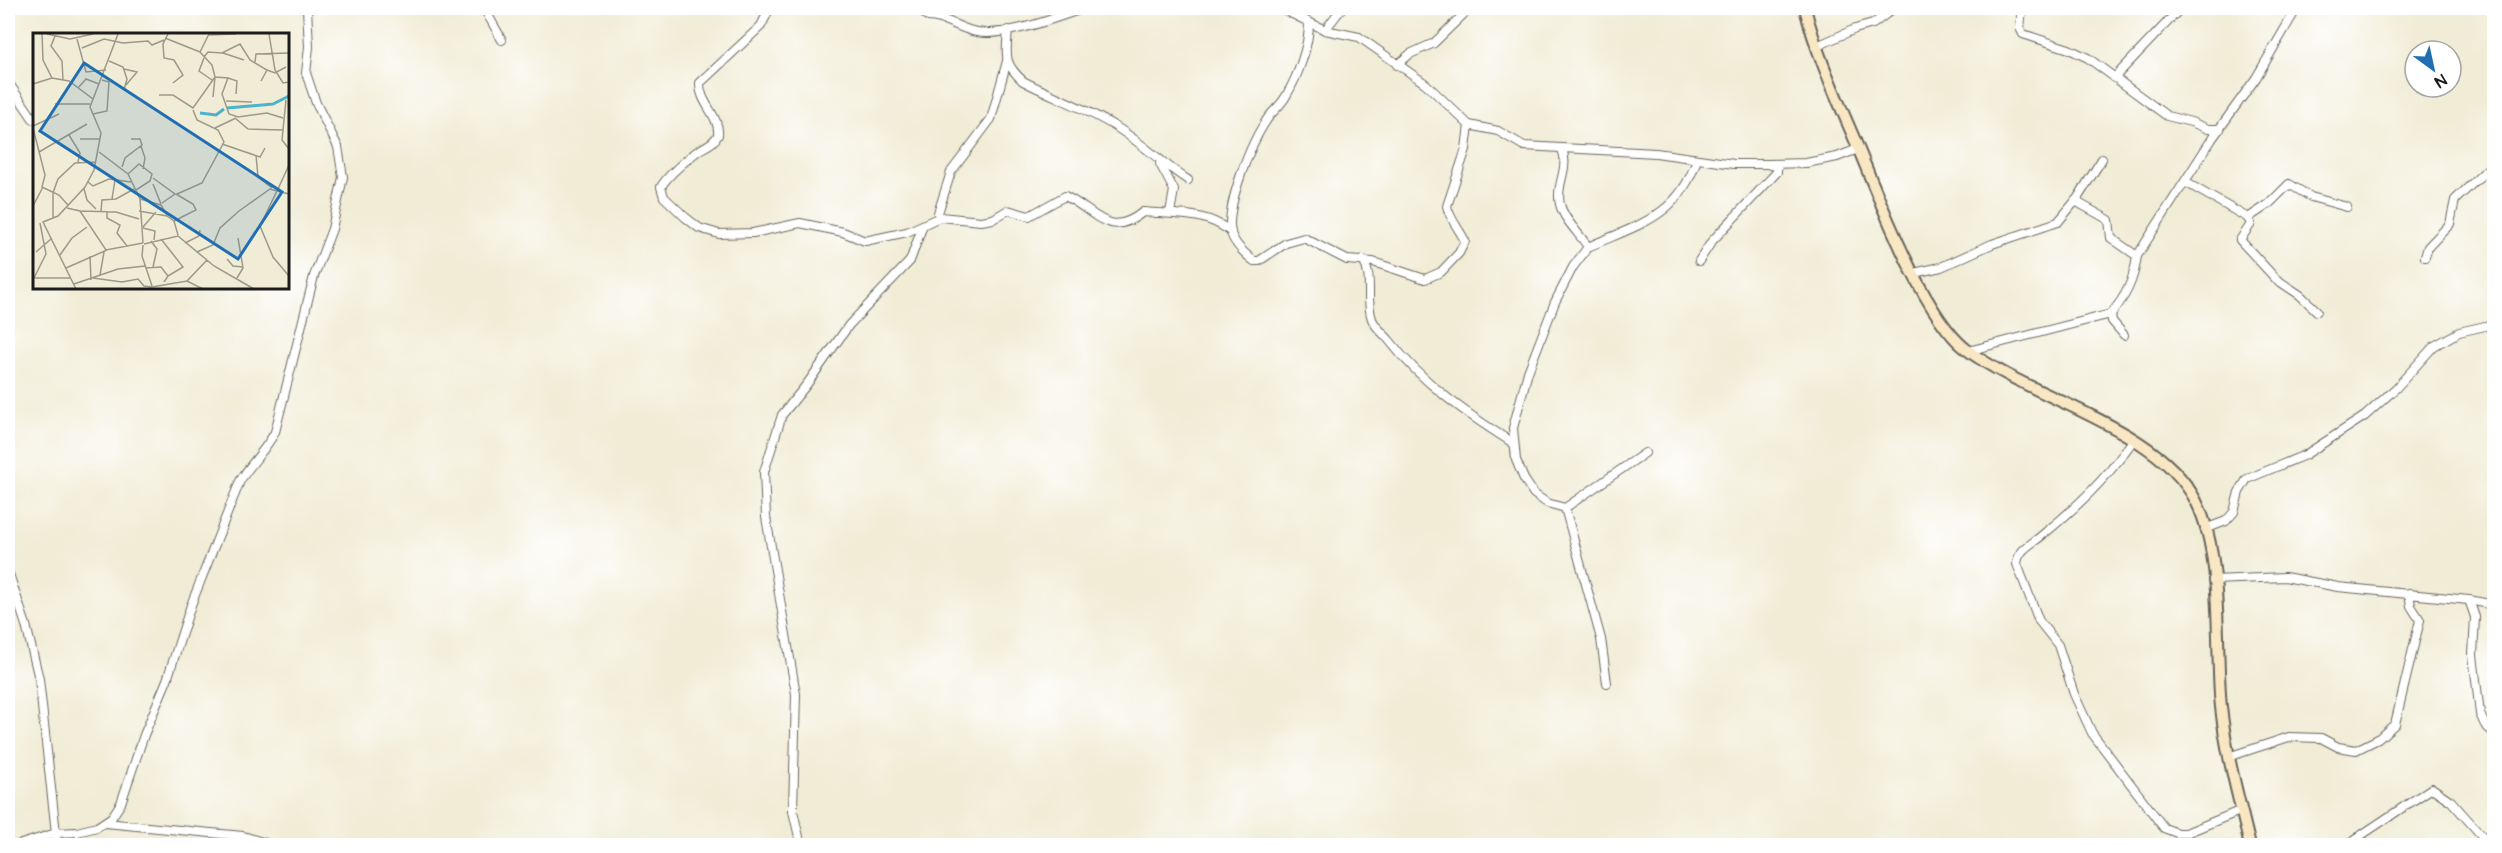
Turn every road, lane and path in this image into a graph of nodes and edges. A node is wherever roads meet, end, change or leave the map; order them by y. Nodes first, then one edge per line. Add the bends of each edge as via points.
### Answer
1 (307, 8) edge
2 (484, 8) edge
3 (770, 8) edge
4 (917, 8) edge
5 (1085, 8) edge
6 (1280, 8) edge
7 (1342, 8) edge
8 (1470, 8) edge
9 (1805, 8) edge
10 (1894, 8) edge
11 (2022, 8) edge
12 (2297, 8) edge
13 (2178, 11) dead end
14 (1309, 23) junction
15 (1008, 30) junction
16 (1325, 30) junction
17 (502, 40) dead end
18 (1815, 47) junction
19 (1006, 61) junction
20 (1396, 65) junction
21 (2114, 78) junction
22 (8, 82) edge
23 (33, 119) edge
24 (1469, 125) junction
25 (2220, 129) junction
26 (1562, 149) junction
27 (1858, 149) junction
28 (1697, 159) junction
29 (2102, 159) dead end
30 (1159, 161) junction
31 (2494, 163) edge
32 (1769, 165) junction
33 (1188, 180) dead end
34 (2185, 182) junction
35 (2075, 201) junction
36 (2347, 207) dead end
37 (1170, 213) junction
38 (940, 217) junction
39 (2248, 218) junction
40 (923, 225) junction
41 (1231, 232) junction
42 (1588, 247) junction
43 (2137, 256) junction
44 (2425, 257) dead end
45 (1363, 260) junction
46 (1699, 261) dead end
47 (1914, 273) junction
48 (2317, 311) dead end
49 (2111, 314) junction
50 (2494, 324) edge
51 (2124, 335) dead end
52 (1968, 351) junction
53 (2133, 440) junction
54 (1513, 443) junction
55 (1645, 453) dead end
56 (1565, 508) junction
57 (2205, 529) junction
58 (8, 571) edge
59 (2213, 580) junction
60 (2409, 593) junction
61 (2469, 600) junction
62 (2494, 605) edge
63 (1607, 683) dead end
64 (2494, 733) edge
65 (2228, 757) junction
66 (2242, 810) junction
67 (105, 823) junction
68 (56, 832) junction
69 (15, 846) edge
70 (57, 846) edge
71 (275, 846) edge
72 (801, 846) edge
73 (2250, 846) edge
74 (2345, 846) edge
75 (2491, 846) edge

1 - 67 street via 306,73 338,147 343,177 339,199 314,276 275,432 240,481 191,605 126,792 117,811
2 - 17 street
3 - 40 street via 761,26 700,83 700,96 718,126 718,135 667,177 661,187 664,197 699,228 719,234 753,233 800,223 865,241
4 - 15 street via 928,17 939,17 977,33
5 - 15 street
6 - 14 street
7 - 16 street
8 - 20 street via 1434,43
9 - 18 main road
10 - 18 street via 1873,24
11 - 21 street via 2023,34 2069,49
12 - 25 street
13 - 21 street
14 - 16 street
14 - 41 street via 1309,43 1286,97 1267,119 1246,157
15 - 19 street
16 - 20 street via 1359,38
18 - 27 main road
19 - 30 street via 1023,81 1115,126
19 - 38 street via 991,119 951,172
20 - 24 street via 1426,84
21 - 25 street via 2167,116
22 - 23 street
24 - 26 street via 1498,131 1524,146
24 - 45 street via 1467,149 1447,207 1465,241 1459,253 1441,272 1425,279
25 - 34 street
26 - 28 street
26 - 42 street via 1567,160 1560,204
27 - 32 street via 1806,163
27 - 47 main road
28 - 32 street
28 - 42 street via 1691,177 1669,204 1630,232
29 - 35 street
30 - 33 street
30 - 37 street via 1174,190
31 - 44 street via 2455,200 2450,224 2428,248
32 - 46 street via 1777,166 1777,172 1712,241
34 - 39 street
34 - 43 street
35 - 43 street via 2109,220 2111,238
35 - 47 street via 2058,222 1992,244 1941,267
36 - 39 street via 2311,197 2289,184 2270,204
37 - 38 street via 1143,212 1130,223 1109,223 1065,196 1029,216 1008,210 981,221
37 - 41 street via 1217,221
38 - 40 street
39 - 48 street via 2251,224 2240,240 2276,279
40 - 72 street via 910,261 849,325 782,415 764,472 766,517 796,694 793,811
41 - 45 street via 1254,261 1304,238 1347,260
42 - 54 street via 1564,282 1528,372 1513,428
43 - 49 street via 2127,292
45 - 54 street via 1368,269 1373,321 1406,363 1465,412
47 - 52 main road via 1946,330
49 - 51 street
49 - 52 street
50 - 57 street via 2459,332 2434,346 2365,416 2305,455 2247,479 2234,512
52 - 53 main road
53 - 57 main road via 2172,469 2196,501
53 - 66 street via 2078,505 2023,550 2017,564 2039,621 2058,645 2092,733 2164,828 2186,833
54 - 56 street via 1515,460 1534,494
55 - 56 street
56 - 63 street via 1601,639
57 - 59 main road
58 - 68 street via 39,679
59 - 60 street via 2285,577 2338,587
59 - 65 main road via 2220,703
60 - 61 street
60 - 65 street via 2411,606 2420,620 2395,724 2378,739 2356,750 2320,738 2289,737
61 - 62 street
61 - 64 street via 2475,617 2473,655 2480,714
65 - 66 main road
66 - 73 main road
67 - 68 street via 90,830
67 - 71 street via 243,836
68 - 69 street
68 - 70 street
74 - 75 street via 2432,788 2451,801

